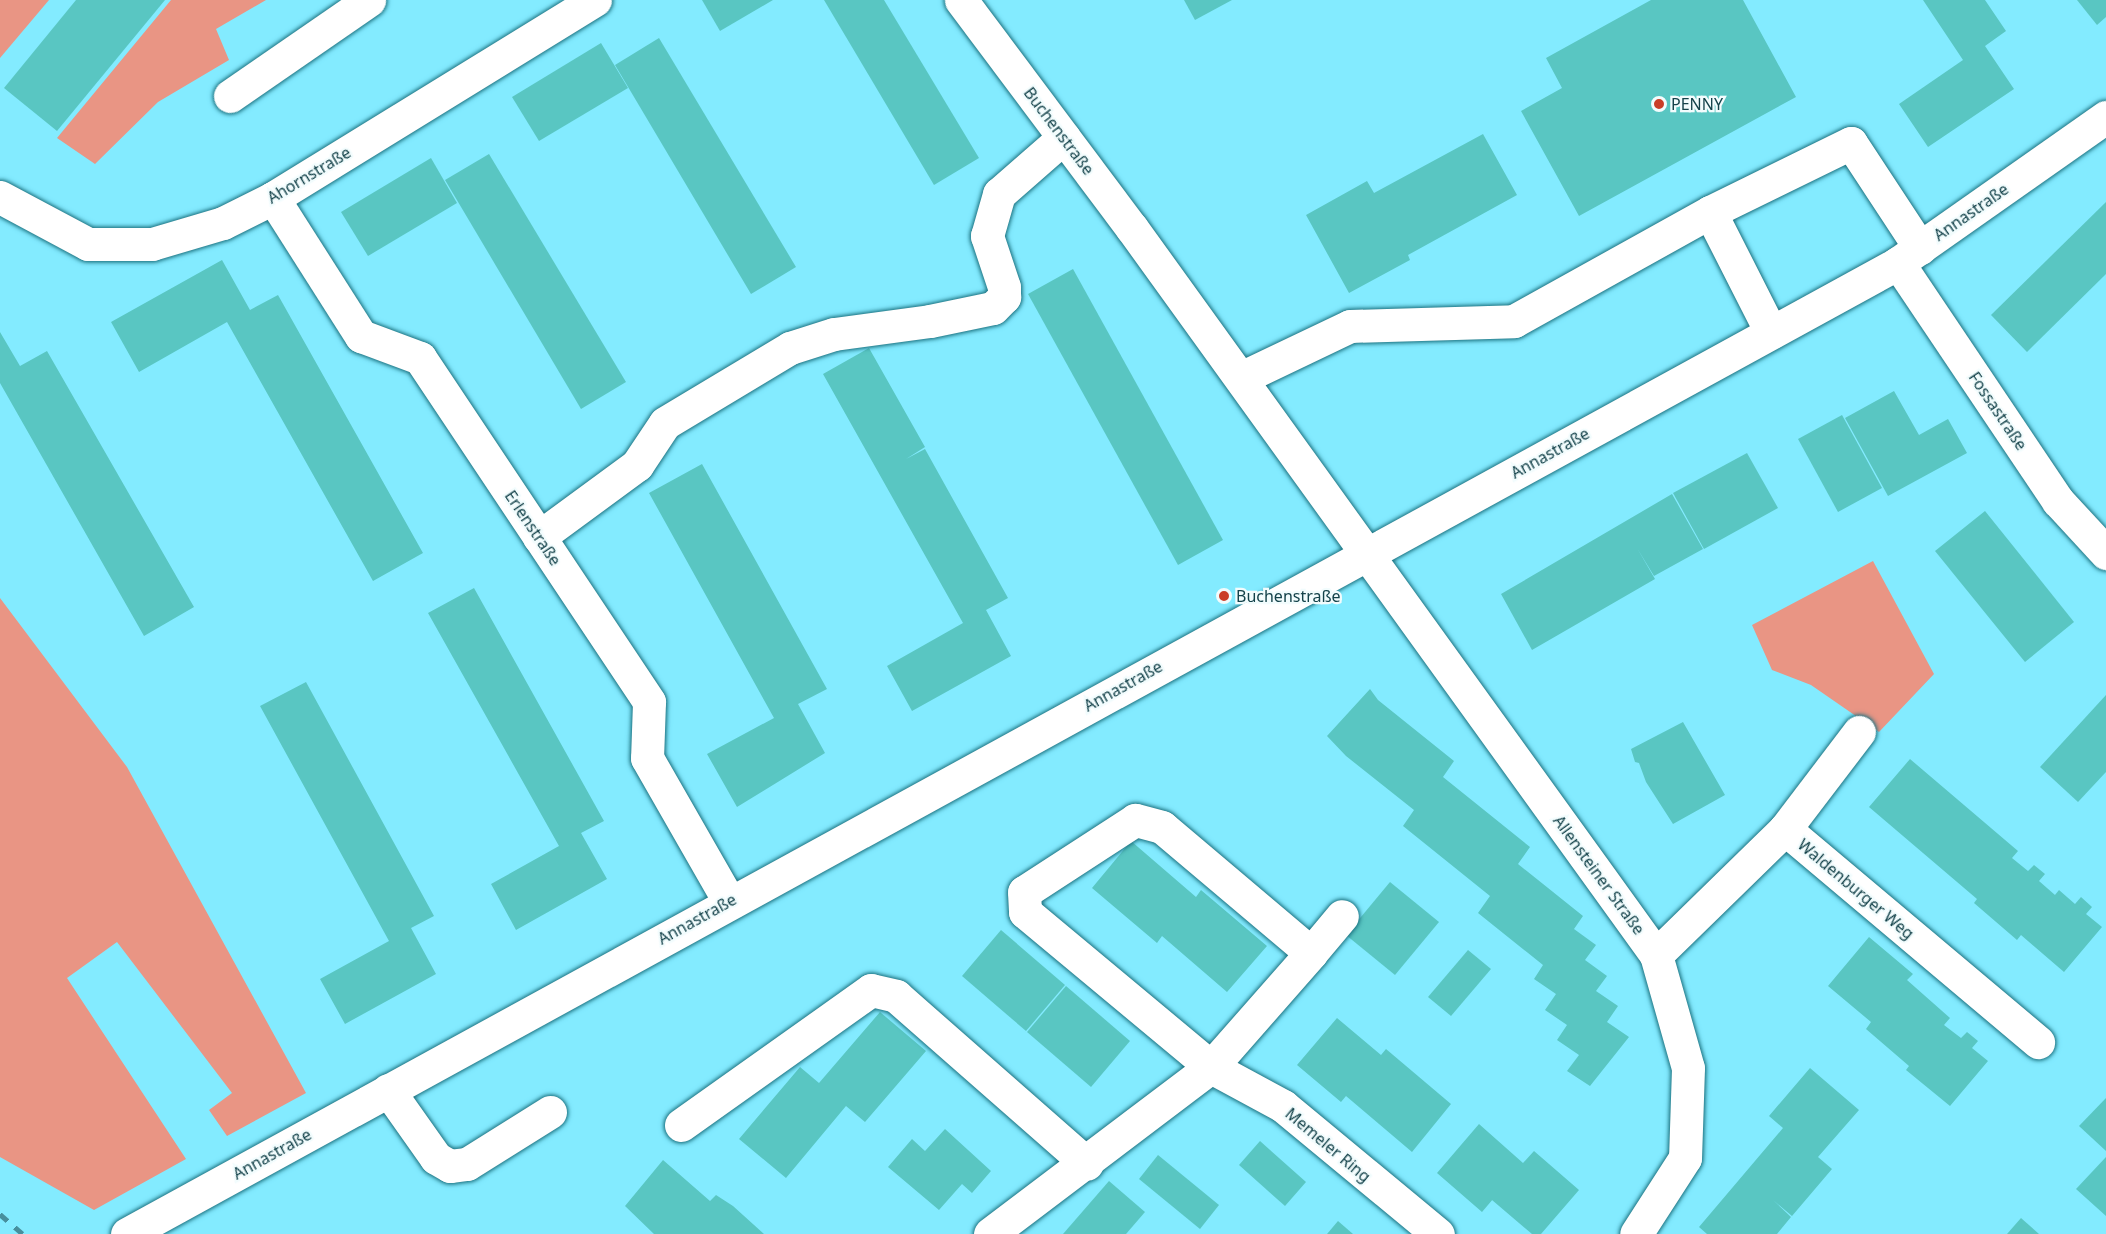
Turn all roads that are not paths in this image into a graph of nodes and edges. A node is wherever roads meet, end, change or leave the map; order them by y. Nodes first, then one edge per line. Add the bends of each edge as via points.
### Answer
1 (369, 0) edge
2 (595, 0) edge
3 (961, 0) edge
4 (230, 96) dead end
5 (2106, 117) edge
6 (1064, 137) junction
7 (0, 198) edge
8 (273, 198) junction
9 (1710, 212) junction
10 (1909, 255) junction
11 (1771, 332) junction
12 (1241, 378) junction
13 (539, 537) junction
14 (1368, 553) junction
15 (2106, 554) edge
16 (1859, 732) dead end
17 (1785, 829) junction
18 (729, 901) junction
19 (1342, 916) dead end
20 (1311, 953) junction
21 (1656, 955) junction
22 (2038, 1042) dead end
23 (1211, 1067) junction
24 (388, 1090) junction
25 (550, 1112) dead end
26 (681, 1125) dead end
27 (1087, 1164) junction
28 (127, 1234) edge
29 (990, 1234) edge
30 (1438, 1234) edge
31 (1636, 1234) edge

1 - 4 street
2 - 8 street, Ahornstraße
3 - 6 street, Buchenstraße
5 - 10 street, Annastraße
6 - 12 street, Buchenstraße
6 - 13 street via 999,194 987,236 1004,297 993,308 834,334 790,348 665,423 637,465
7 - 8 street, Ahornstraße via 88,244 152,244 223,223
8 - 13 street, Erlenstraße via 361,336 420,358
9 - 10 street, Fossastraße via 1851,143
9 - 11 street
9 - 12 street via 1514,321 1350,326
10 - 11 street, Annastraße
10 - 15 street, Fossastraße via 2058,501
11 - 14 street, Annastraße
12 - 14 street, Buchenstraße
13 - 18 street, Erlenstraße via 648,702 646,758
14 - 18 street, Annastraße
14 - 21 street, Allensteiner Straße
16 - 17 street
17 - 21 street, Waldenburger Weg
17 - 22 street, Waldenburger Weg
18 - 24 street, Annastraße
19 - 20 street
20 - 23 street
20 - 23 street, Memeler Ring via 1162,827 1135,820 1024,892 1025,912
21 - 31 street, Allensteiner Straße via 1688,1068 1685,1158
23 - 27 street
23 - 30 street, Memeler Ring via 1283,1106
24 - 25 street via 436,1158 450,1166 467,1164
24 - 28 street, Annastraße
26 - 27 street via 870,990 896,996
27 - 29 street

